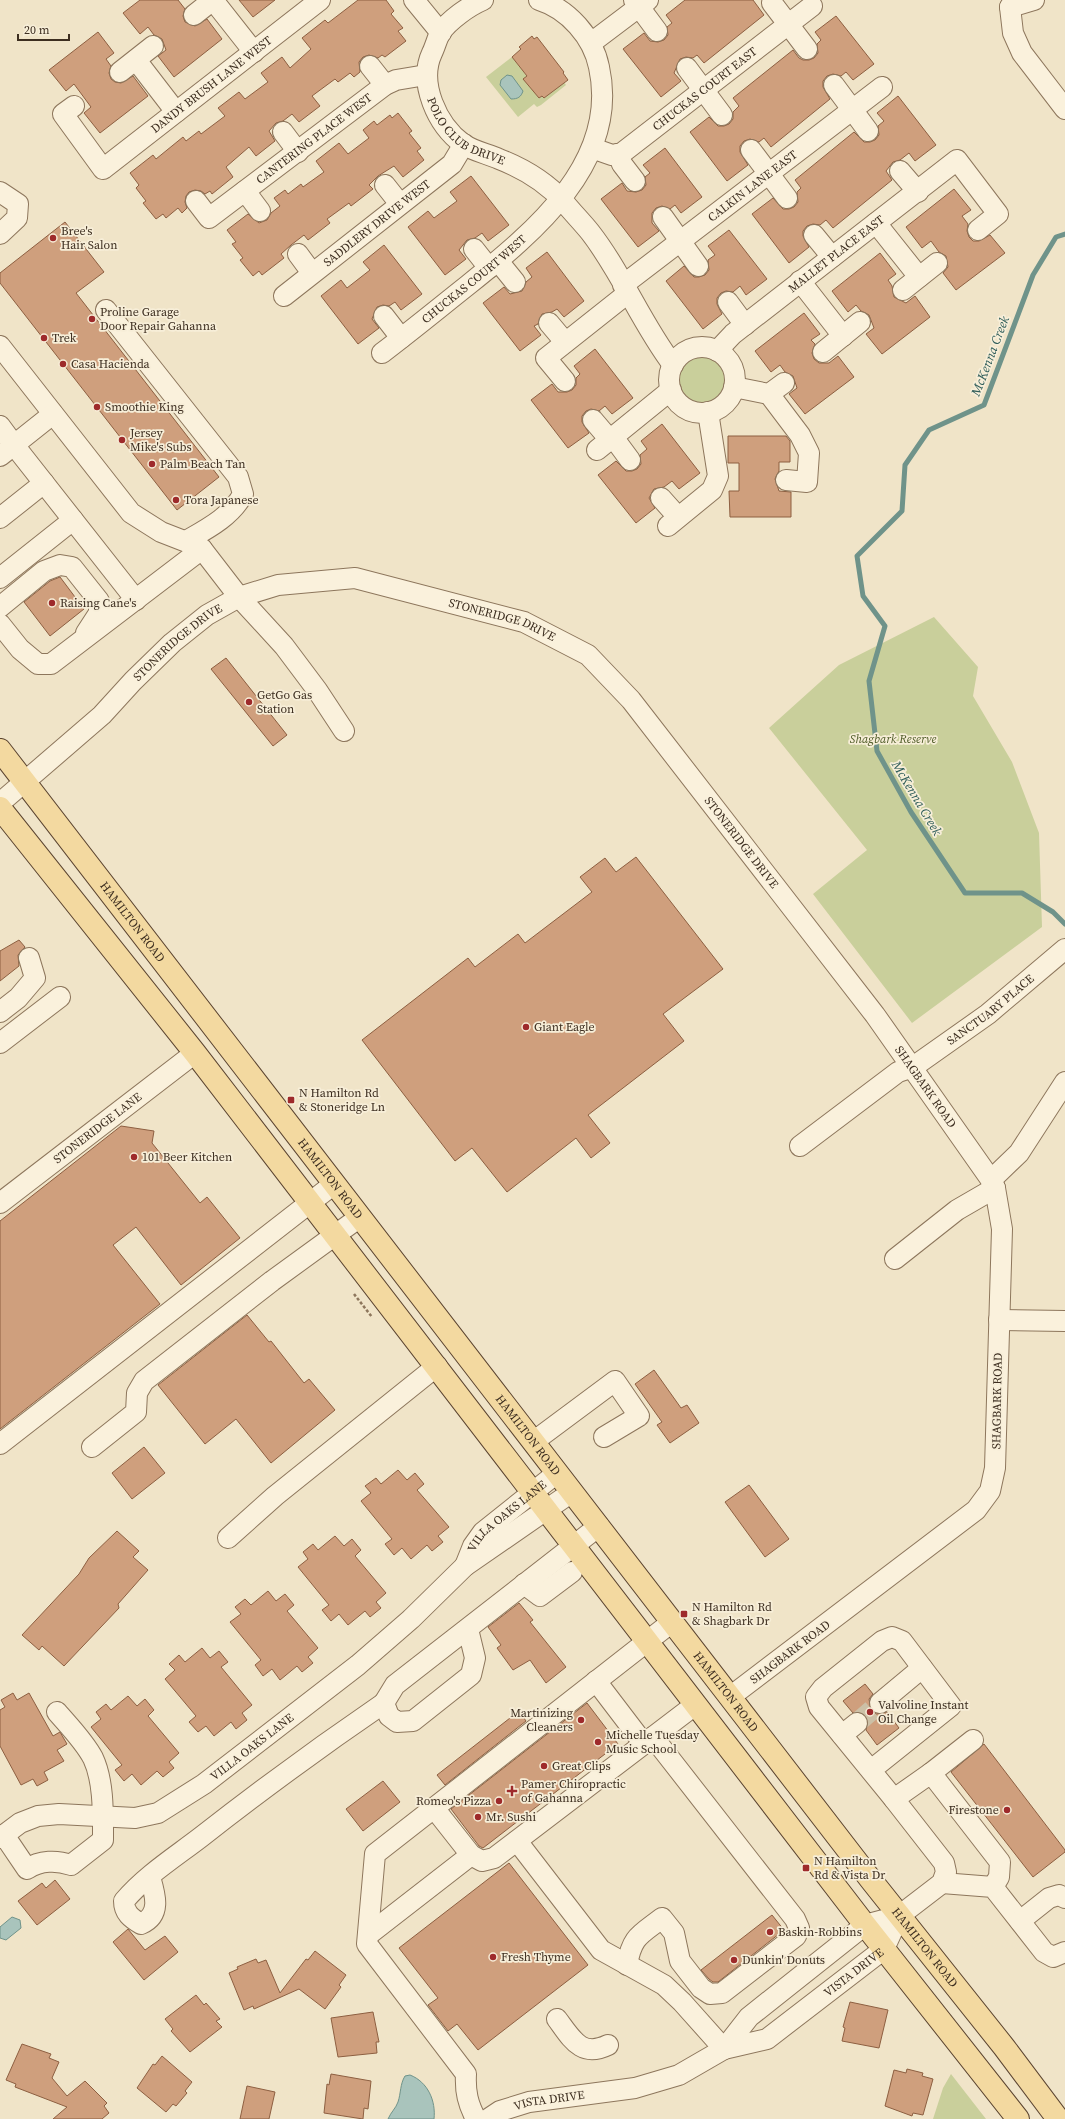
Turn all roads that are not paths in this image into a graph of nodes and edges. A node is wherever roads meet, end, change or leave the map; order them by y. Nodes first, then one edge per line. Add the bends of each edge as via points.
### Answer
1 (213, 0) edge
2 (320, 0) edge
3 (414, 0) edge
4 (483, 0) edge
5 (539, 0) edge
6 (1034, 0) edge
7 (640, 2) edge
8 (772, 3) dead end
9 (1004, 4) edge
10 (812, 6) dead end
11 (194, 15) dead end
12 (789, 24) junction
13 (657, 31) dead end
14 (441, 33) junction
15 (591, 43) junction
16 (153, 46) dead end
17 (807, 49) dead end
18 (254, 52) junction
19 (136, 60) junction
20 (370, 66) dead end
21 (686, 68) dead end
22 (120, 72) dead end
23 (426, 75) junction
24 (385, 85) junction
25 (834, 86) dead end
26 (882, 87) dead end
27 (703, 90) junction
28 (74, 106) dead end
29 (1065, 109) edge
30 (852, 110) junction
31 (176, 112) junction
32 (722, 114) dead end
33 (868, 131) dead end
34 (283, 132) dead end
35 (464, 144) junction
36 (592, 148) junction
37 (751, 150) dead end
38 (298, 152) junction
39 (618, 154) junction
40 (900, 171) dead end
41 (769, 174) junction
42 (635, 181) dead end
43 (385, 185) dead end
44 (245, 191) junction
45 (0, 192) edge
46 (918, 192) junction
47 (787, 198) dead end
48 (561, 199) junction
49 (196, 201) dead end
50 (400, 204) junction
51 (260, 210) dead end
52 (664, 218) dead end
53 (876, 224) junction
54 (978, 230) dead end
55 (0, 234) edge
56 (814, 235) dead end
57 (681, 241) junction
58 (474, 249) dead end
59 (298, 254) dead end
60 (832, 257) junction
61 (937, 263) dead end
62 (494, 265) junction
63 (698, 266) dead end
64 (312, 273) junction
65 (919, 277) junction
66 (800, 281) junction
67 (515, 282) dead end
68 (626, 289) junction
69 (903, 290) dead end
70 (284, 296) dead end
71 (728, 302) dead end
72 (106, 310) dead end
73 (384, 316) dead end
74 (860, 322) dead end
75 (549, 323) dead end
76 (745, 325) junction
77 (843, 336) junction
78 (401, 338) junction
79 (565, 342) junction
80 (0, 346) edge
81 (717, 351) junction
82 (823, 352) dead end
83 (382, 353) dead end
84 (673, 365) junction
85 (565, 382) dead end
86 (734, 387) junction
87 (671, 390) junction
88 (708, 412) junction
89 (53, 414) junction
90 (593, 420) dead end
91 (1, 428) edge
92 (606, 442) junction
93 (7, 450) edge
94 (630, 460) dead end
95 (786, 480) dead end
96 (44, 483) junction
97 (661, 498) dead end
98 (0, 518) edge
99 (73, 520) junction
100 (194, 545) junction
101 (0, 578) edge
102 (239, 598) junction
103 (136, 600) junction
104 (0, 607) edge
105 (0, 624) edge
106 (78, 644) junction
107 (344, 731) dead end
108 (0, 750) edge
109 (25, 782) junction
110 (0, 803) edge
111 (0, 808) edge
112 (1065, 949) edge
113 (29, 958) dead end
114 (60, 998) dead end
115 (0, 1012) edge
116 (875, 1015) joint
117 (0, 1043) edge
118 (194, 1053) junction
119 (913, 1066) junction
120 (1065, 1082) edge
121 (128, 1084) dead end
122 (148, 1089) junction
123 (800, 1146) dead end
124 (334, 1184) junction
125 (993, 1184) junction
126 (0, 1203) edge
127 (309, 1203) junction
128 (360, 1217) junction
129 (335, 1235) junction
130 (895, 1259) dead end
131 (999, 1320) junction
132 (1065, 1321) edge
133 (437, 1366) junction
134 (604, 1437) dead end
135 (533, 1442) junction
136 (0, 1444) edge
137 (92, 1447) dead end
138 (557, 1473) junction
139 (572, 1492) junction
140 (532, 1493) junction
141 (547, 1511) junction
142 (599, 1526) junction
143 (228, 1538) dead end
144 (573, 1546) junction
145 (465, 1566) junction
146 (572, 1572) dead end
147 (524, 1584) junction
148 (672, 1622) junction
149 (468, 1628) junction
150 (646, 1641) junction
151 (922, 1668) junction
152 (596, 1682) junction
153 (730, 1698) junction
154 (384, 1703) junction
155 (880, 1703) tunnel mouth
156 (695, 1705) junction
157 (57, 1712) dead end
158 (649, 1740) junction
159 (973, 1740) dead end
160 (871, 1770) junction
161 (931, 1773) junction
162 (894, 1799) junction
163 (434, 1808) junction
164 (103, 1816) junction
165 (2, 1837) edge
166 (517, 1841) junction
167 (471, 1855) junction
168 (150, 1877) dead end
169 (942, 1883) junction
170 (992, 1887) junction
171 (1065, 1898) edge
172 (899, 1916) junction
173 (1020, 1921) junction
174 (865, 1926) junction
175 (368, 1935) junction
176 (884, 1949) junction
177 (1065, 1952) edge
178 (627, 1965) junction
179 (557, 2019) dead end
180 (608, 2045) dead end
181 (724, 2049) junction
182 (476, 2119) edge
183 (488, 2119) edge
184 (1018, 2119) edge
185 (1058, 2119) edge

1 - 11 street
1 - 18 street
2 - 18 street, DANDY BRUSH LANE WEST
3 - 14 street
4 - 14 street, POLO CLUB DRIVE via 463,12
5 - 15 street via 568,16
6 - 9 street
7 - 13 street
7 - 15 street
8 - 12 street
9 - 29 street via 1022,52
10 - 12 street, CHUCKAS COURT EAST
12 - 17 street
12 - 27 street, CHUCKAS COURT EAST
14 - 23 street, POLO CLUB DRIVE via 431,55
15 - 36 street via 600,66 604,98
16 - 19 street
18 - 31 street, DANDY BRUSH LANE WEST
19 - 22 street
19 - 31 street
20 - 24 street
21 - 27 street
23 - 24 street, CANTERING PLACE WEST via 396,80
23 - 35 street, POLO CLUB DRIVE via 438,113 448,129
24 - 38 street, CANTERING PLACE WEST
25 - 30 street
26 - 30 street, CALKIN LANE EAST
27 - 32 street
27 - 39 street, CHUCKAS COURT EAST
28 - 31 street, DANDY BRUSH LANE WEST via 63,114 103,169
30 - 33 street
30 - 41 street, CALKIN LANE EAST
34 - 38 street
35 - 48 street, POLO CLUB DRIVE via 523,171
35 - 50 street, SADDLERY DRIVE WEST via 452,164
36 - 39 street via 612,155
36 - 48 street
37 - 41 street
38 - 44 street, CANTERING PLACE WEST
39 - 42 street
40 - 46 street
41 - 47 street
41 - 57 street, CALKIN LANE EAST
43 - 50 street
44 - 49 street, CANTERING PLACE WEST via 209,218
44 - 51 street
45 - 55 street via 18,204 17,218
46 - 53 street, MALLET PLACE EAST
46 - 54 street, MALLET PLACE EAST via 957,160 998,214
48 - 62 street, CHUCKAS COURT WEST via 540,224
48 - 68 street, POLO CLUB DRIVE via 590,232
50 - 64 street, SADDLERY DRIVE WEST
52 - 57 street
53 - 60 street, MALLET PLACE EAST
53 - 65 street
56 - 60 street
57 - 63 street
57 - 68 street, CALKIN LANE EAST
58 - 62 street
59 - 64 street
60 - 66 street, MALLET PLACE EAST
61 - 65 street
62 - 67 street
62 - 78 street, CHUCKAS COURT WEST
64 - 70 street, SADDLERY DRIVE WEST
65 - 69 street
66 - 76 street, MALLET PLACE EAST
66 - 77 street
68 - 79 street, CALKIN LANE EAST
68 - 84 street, POLO CLUB DRIVE via 658,345
71 - 76 street
72 - 100 street via 238,477 243,494 237,506 205,530
73 - 78 street
74 - 77 street
75 - 79 street
76 - 81 street, MALLET PLACE EAST
77 - 82 street
78 - 83 street, CHUCKAS COURT WEST
79 - 85 street, CALKIN LANE EAST via 546,358
80 - 89 street
81 - 84 street via 698,347 688,350 678,357
81 - 86 street via 728,359 734,369
84 - 87 street via 669,376
86 - 88 street via 728,401 720,408
86 - 95 street via 776,389 809,453 808,482
87 - 88 street via 680,405 689,411
87 - 92 street
88 - 97 street via 718,476 724,480 673,522
89 - 93 street
89 - 100 street via 130,513 161,532
90 - 92 street
91 - 93 street
92 - 94 street
93 - 96 street
96 - 98 street
96 - 99 street
99 - 101 street
99 - 103 street
100 - 102 street
100 - 103 street
102 - 107 street via 284,646
102 - 109 street, STONERIDGE DRIVE via 207,615 172,643 102,715
102 - 116 street, STONERIDGE DRIVE via 278,585 355,578 524,622 588,654 631,700
103 - 106 street
104 - 106 street via 44,571 60,565 72,568 99,601 100,613
105 - 106 street via 20,649 38,664 51,664
108 - 109 main road, HAMILTON ROAD
109 - 110 street
109 - 124 main road, HAMILTON ROAD
111 - 118 main road
112 - 119 street, SANCTUARY PLACE via 988,1014
113 - 115 street via 35,978 18,998
114 - 117 street
116 - 119 street, SHAGBARK ROAD
118 - 122 street, STONERIDGE LANE
118 - 127 main road
119 - 123 street, SANCTUARY PLACE via 898,1072
119 - 125 street, SHAGBARK ROAD
120 - 125 street via 1019,1154
121 - 122 street
122 - 126 street, STONERIDGE LANE
124 - 127 street
124 - 128 main road, HAMILTON ROAD
125 - 130 street
125 - 131 street, SHAGBARK ROAD via 1002,1228
127 - 129 main road
127 - 136 street
128 - 129 street
128 - 135 main road, HAMILTON ROAD
129 - 133 main road
129 - 137 street via 144,1381 136,1393 136,1412
131 - 132 street
131 - 153 street, SHAGBARK ROAD via 995,1468 990,1491 976,1510
133 - 140 main road
133 - 143 street via 275,1496
134 - 135 street via 639,1416 616,1381
135 - 138 main road, HAMILTON ROAD
138 - 139 main road, HAMILTON ROAD
138 - 140 street, VILLA OAKS LANE
139 - 141 street, VILLA OAKS LANE
139 - 142 main road, HAMILTON ROAD
140 - 141 main road
140 - 145 street, VILLA OAKS LANE via 482,1532
141 - 144 main road
141 - 145 street, VILLA OAKS LANE
142 - 144 street
142 - 148 main road, HAMILTON ROAD
144 - 147 street
144 - 150 main road
145 - 164 street, VILLA OAKS LANE via 411,1619 358,1665 204,1784 158,1813 135,1818
146 - 147 street via 540,1596
147 - 149 street
148 - 150 street
148 - 153 main road, HAMILTON ROAD
149 - 154 street via 395,1685
149 - 154 street via 475,1658 471,1675 413,1721 397,1722 389,1716
150 - 152 street
150 - 156 main road
151 - 155 street
151 - 160 street via 952,1706
151 - 160 street via 902,1641 892,1637 882,1641 823,1688 816,1697 819,1707 849,1729
152 - 158 street
152 - 163 street
153 - 172 main road, HAMILTON ROAD
154 - 168 street via 311,1753
156 - 158 street
156 - 174 main road
157 - 164 street via 97,1768
158 - 166 street
158 - 178 street via 795,1918 798,1928 796,1936 722,1993 710,1994 701,1988 680,1962 674,1933 662,1918 634,1940
159 - 161 street
160 - 162 street
161 - 162 street
161 - 170 street via 1000,1862 999,1877
162 - 169 street via 944,1863 946,1872
163 - 167 street
163 - 175 street via 375,1854
164 - 165 street, VILLA OAKS LANE via 38,1816 20,1823
164 - 165 street via 103,1840 71,1865 40,1863 27,1869
166 - 167 street via 494,1858 482,1860
166 - 178 street via 601,1950
167 - 175 street
169 - 170 street
169 - 172 street
170 - 173 street
171 - 173 street via 1058,1895 1049,1898
172 - 174 street, VISTA DRIVE
172 - 176 street, VISTA DRIVE
172 - 185 main road, HAMILTON ROAD
173 - 177 street via 1044,1952 1052,1957
174 - 176 main road
174 - 181 street, VISTA DRIVE via 749,2017
175 - 182 street via 367,1944 466,2074 465,2091
176 - 181 street, VISTA DRIVE via 767,2039
176 - 184 main road
178 - 181 street via 664,1985
179 - 180 street via 575,2042 586,2050 597,2050
181 - 183 street, VISTA DRIVE via 679,2075 635,2088 529,2102 500,2111

